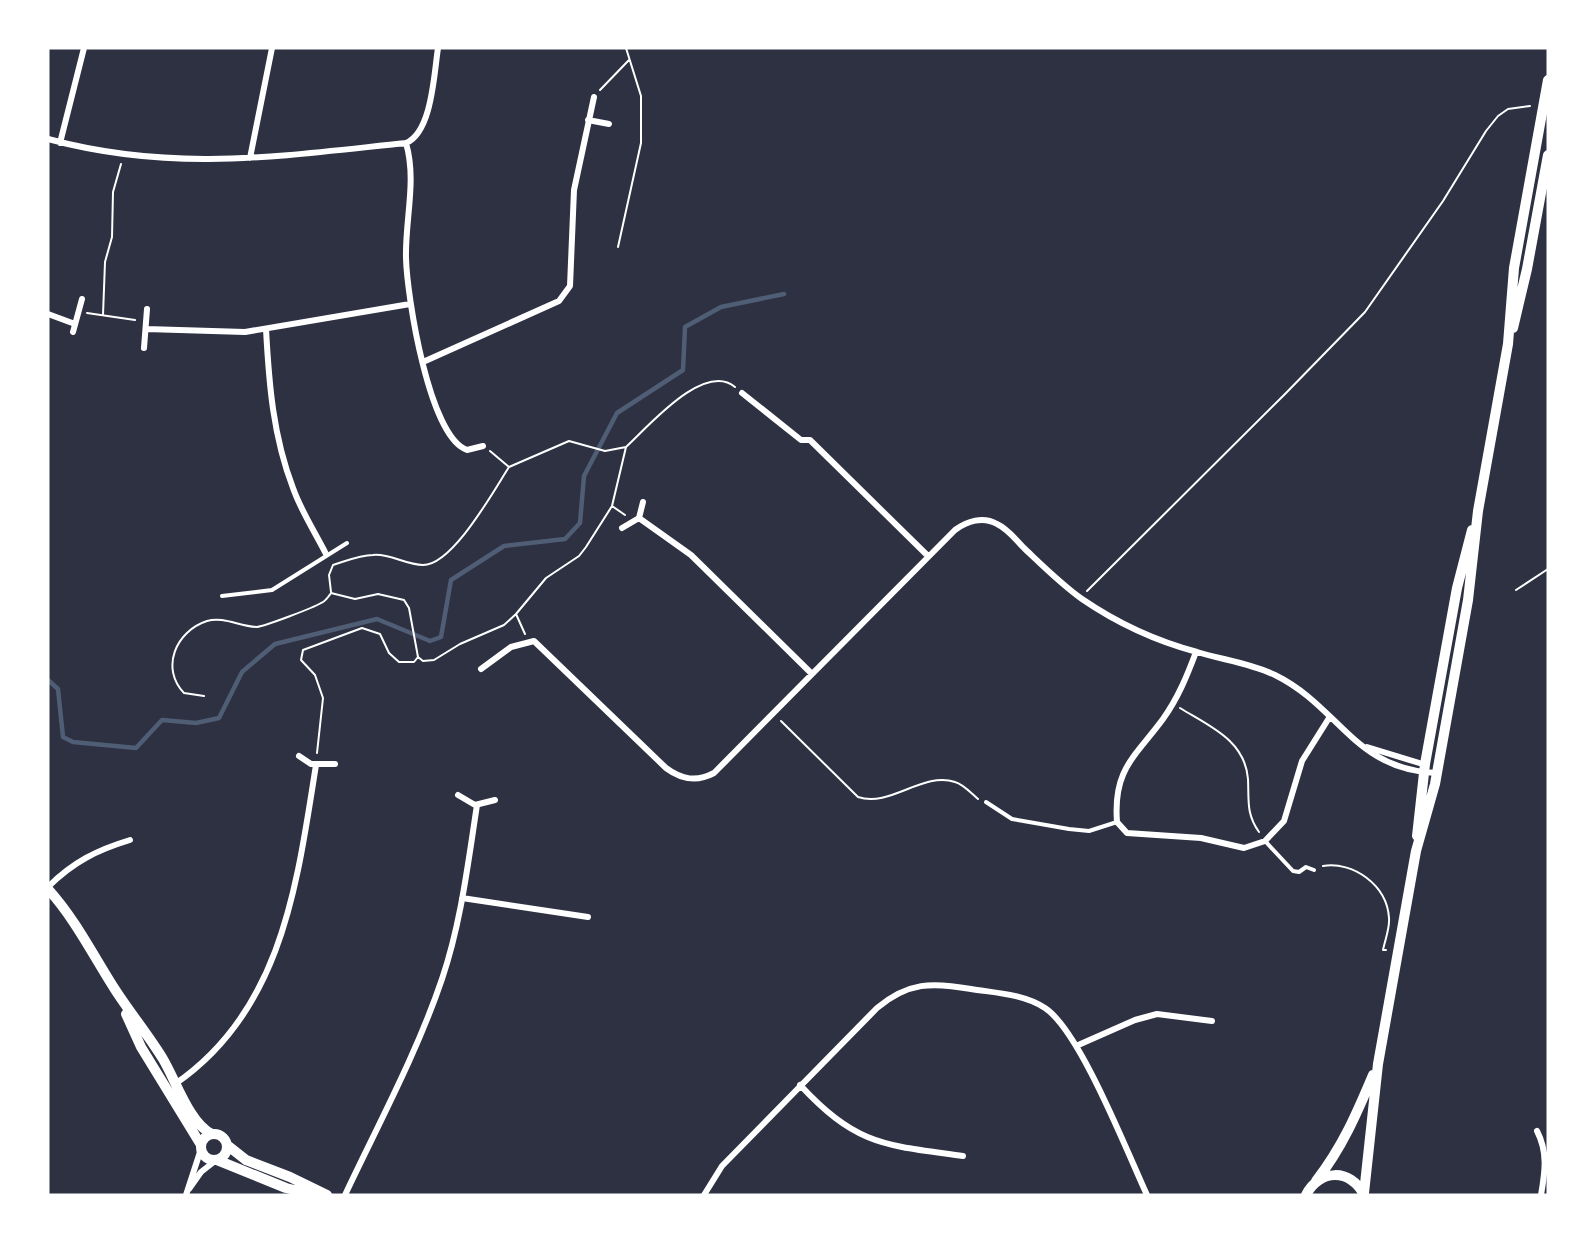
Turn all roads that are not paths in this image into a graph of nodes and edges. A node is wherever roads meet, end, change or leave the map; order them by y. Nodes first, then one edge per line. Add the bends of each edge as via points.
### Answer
1 (84, 48) edge
2 (272, 48) edge
3 (438, 48) edge
4 (1548, 80) edge
5 (594, 97) road end
6 (1545, 117) edge
7 (588, 120) junction
8 (609, 124) dead end
9 (48, 139) edge
10 (60, 143) junction
11 (406, 143) junction
12 (1548, 155) edge
13 (250, 158) junction
14 (82, 299) dead end
15 (410, 304) junction
16 (147, 309) dead end
17 (48, 314) edge
18 (146, 326) junction
19 (266, 329) junction
20 (1508, 344) junction
21 (144, 348) dead end
22 (423, 362) junction
23 (742, 393) road end
24 (483, 446) road end
25 (643, 502) dead end
26 (1478, 511) junction
27 (639, 518) junction
28 (622, 528) dead end
29 (346, 543) dead end
30 (326, 554) junction
31 (927, 555) junction
32 (222, 596) dead end
33 (1196, 652) junction
34 (481, 669) dead end
35 (812, 674) junction
36 (1329, 718) junction
37 (1363, 746) junction
38 (299, 756) dead end
39 (335, 764) dead end
40 (316, 765) junction
41 (1425, 769) junction
42 (1437, 773) junction
43 (458, 795) dead end
44 (495, 800) dead end
45 (986, 802) road end
46 (477, 805) junction
47 (1117, 822) junction
48 (130, 840) dead end
49 (1265, 840) junction
50 (1416, 851) junction
51 (1314, 870) road end
52 (48, 888) edge
53 (462, 898) junction
54 (588, 918) dead end
55 (116, 991) junction
56 (1212, 1021) dead end
57 (1076, 1046) junction
58 (1378, 1064) junction
59 (177, 1082) junction
60 (800, 1085) junction
61 (167, 1089) junction
62 (1538, 1131) dead end
63 (212, 1134) junction
64 (227, 1145) junction
65 (201, 1147) junction
66 (963, 1156) dead end
67 (216, 1161) junction
68 (1316, 1181) junction
69 (186, 1193) edge
70 (1364, 1194) edge
71 (315, 1195) edge
72 (327, 1195) edge
73 (345, 1195) edge
74 (704, 1195) edge
75 (1147, 1195) edge
76 (1306, 1195) edge
77 (1541, 1195) edge

1 - 10 street
2 - 13 street
3 - 11 street via 425,123 417,137
4 - 6 street
5 - 7 street
6 - 20 street via 1514,268
7 - 8 street
7 - 22 street via 575,181 572,276 567,294
9 - 10 street
10 - 13 street via 123,156 186,161
11 - 13 street
11 - 15 street via 412,163 406,231
12 - 20 street via 1526,279
14 - 17 street via 74,328
15 - 19 street
15 - 22 street
16 - 18 street
18 - 19 street via 215,332
18 - 21 street
19 - 30 street via 270,397 283,461 293,490
20 - 26 street
22 - 24 street via 453,442 467,450
23 - 31 street via 801,440 810,440
25 - 27 street
26 - 41 street via 1457,588
26 - 42 street via 1471,588
27 - 28 street
27 - 35 street via 691,555
29 - 30 lane
30 - 32 lane via 272,590
31 - 33 street via 963,524 990,521 1007,531 1080,597 1125,625
31 - 35 street
33 - 36 street via 1275,675 1305,694
33 - 47 street via 1172,705 1129,761 1118,798
34 - 35 street via 511,647 534,641 666,768 683,778 700,779 714,773
36 - 37 street
36 - 49 street via 1302,761 1284,821
37 - 41 street
37 - 41 street via 1387,764
38 - 40 street
39 - 40 street
40 - 59 street via 295,893 278,948 231,1028 209,1055
41 - 42 street
41 - 50 street
42 - 50 street
43 - 46 street
44 - 46 street
45 - 47 lane via 1012,819 1050,826 1089,831
46 - 53 street
47 - 49 street via 1133,835 1201,838 1244,848
48 - 52 street via 83,858
49 - 51 lane via 1293,872 1306,867
50 - 58 street
52 - 55 street via 79,928
53 - 54 street
53 - 73 street via 450,952 429,1013
55 - 59 street
55 - 61 street via 141,1047
56 - 57 street via 1157,1014
57 - 60 street via 1059,1019 1031,1000 934,983 890,997
57 - 75 street
58 - 68 street via 1347,1136
58 - 70 street
59 - 61 street
59 - 63 street via 197,1124
60 - 66 street via 835,1120 866,1138 900,1148
60 - 74 street via 722,1166
61 - 65 street
62 - 77 street via 1545,1161
63 - 64 street via 223,1138
63 - 65 street
64 - 67 street via 226,1153
64 - 72 street via 246,1160
65 - 67 street via 204,1156
65 - 69 street
67 - 69 street
67 - 71 street
68 - 70 street via 1343,1175 1359,1185
68 - 76 street

